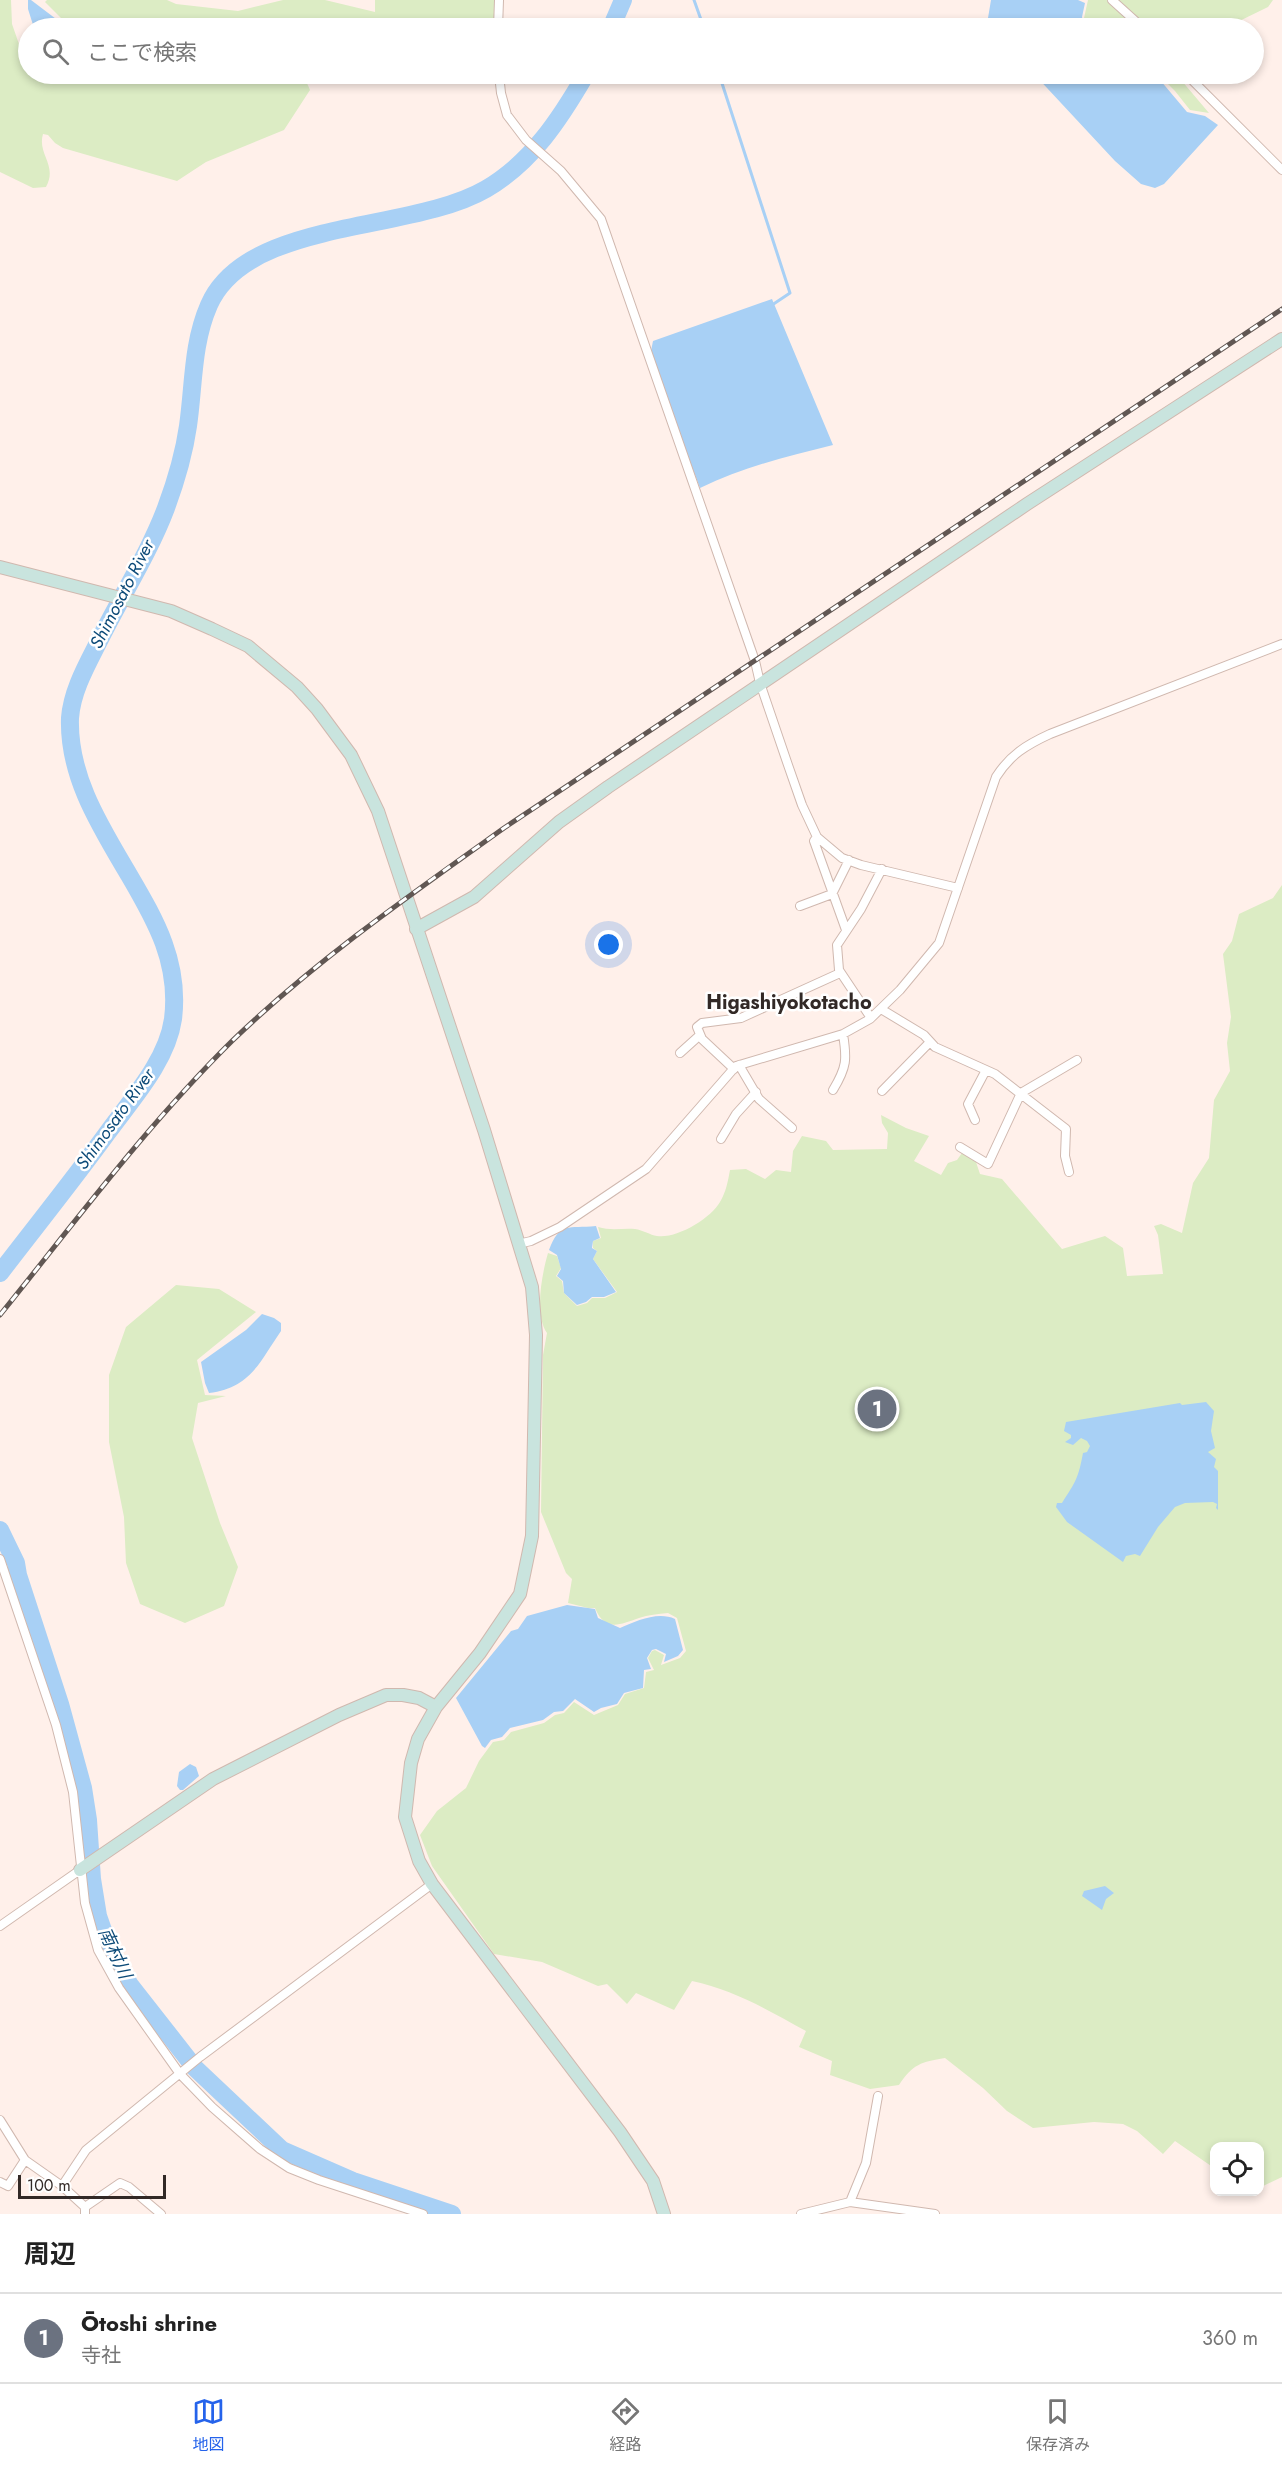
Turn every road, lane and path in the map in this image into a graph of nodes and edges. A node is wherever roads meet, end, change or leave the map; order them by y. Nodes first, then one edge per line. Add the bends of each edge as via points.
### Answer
1 (499, 0) edge
2 (1112, 0) edge
3 (498, 18) edge
4 (1132, 18) edge
5 (500, 84) edge
6 (1196, 84) edge
7 (1282, 170) edge
8 (1282, 339) edge
9 (0, 567) edge
10 (1282, 644) edge
11 (760, 684) junction
12 (817, 837) junction
13 (849, 860) junction
14 (882, 869) junction
15 (958, 888) junction
16 (832, 894) junction
17 (800, 906) dead end
18 (416, 929) junction
19 (846, 930) junction
20 (840, 973) junction
21 (881, 1009) junction
22 (871, 1018) junction
23 (843, 1034) junction
24 (700, 1035) junction
25 (930, 1042) junction
26 (680, 1053) dead end
27 (1077, 1060) dead end
28 (737, 1067) junction
29 (986, 1070) junction
30 (833, 1089) dead end
31 (882, 1091) dead end
32 (756, 1092) junction
33 (1021, 1093) junction
34 (975, 1120) dead end
35 (792, 1128) dead end
36 (721, 1139) dead end
37 (960, 1147) dead end
38 (1069, 1172) dead end
39 (518, 1244) junction
40 (0, 1559) edge
41 (436, 1707) junction
42 (80, 1870) junction
43 (432, 1884) junction
44 (0, 1926) edge
45 (180, 2074) junction
46 (878, 2096) dead end
47 (0, 2120) edge
48 (25, 2160) junction
49 (0, 2182) edge
50 (62, 2186) junction
51 (850, 2202) junction
52 (85, 2210) edge
53 (161, 2214) edge
54 (423, 2214) edge
55 (664, 2214) edge
56 (801, 2214) edge
57 (931, 2214) edge

1 - 3 street
2 - 4 street
5 - 11 street via 507,115 601,219
6 - 7 street
8 - 11 street
9 - 18 street via 171,611 248,646 297,687 351,755 378,811
10 - 15 street via 1050,734 1015,752 996,777
11 - 12 street via 802,806
11 - 18 street via 559,822 474,897
12 - 13 street
12 - 16 street via 814,841
13 - 14 street
13 - 16 street
14 - 15 street
14 - 19 street
15 - 21 street via 939,942
16 - 17 street
16 - 19 street
18 - 39 street
19 - 20 street via 837,945
20 - 22 street
20 - 24 street via 741,1018 702,1023 697,1027
21 - 22 street
21 - 25 street
22 - 23 street
23 - 28 street
23 - 30 street via 846,1064
24 - 26 street
24 - 28 street
25 - 29 street
25 - 31 street
27 - 33 street
28 - 32 street
28 - 39 street via 646,1169 560,1227
29 - 33 street
29 - 34 street via 968,1104
32 - 35 street
32 - 36 street
33 - 37 street via 988,1164
33 - 38 street via 1066,1129
39 - 41 street via 532,1287 536,1335 532,1536 520,1593 480,1653
40 - 42 street via 56,1725 77,1818
41 - 42 street via 419,1698 386,1695 339,1715 213,1779
41 - 43 street via 418,1739 411,1763 405,1817 419,1861
42 - 44 street
42 - 45 street via 98,1950 118,1988
43 - 45 street
43 - 55 street via 620,2132 653,2181
45 - 50 street via 86,2150
45 - 54 street via 252,2142 289,2168
46 - 51 street via 866,2163
47 - 48 street
48 - 49 street via 8,2186
48 - 50 street
50 - 52 street
51 - 56 street
51 - 57 street
52 - 53 street via 120,2182

